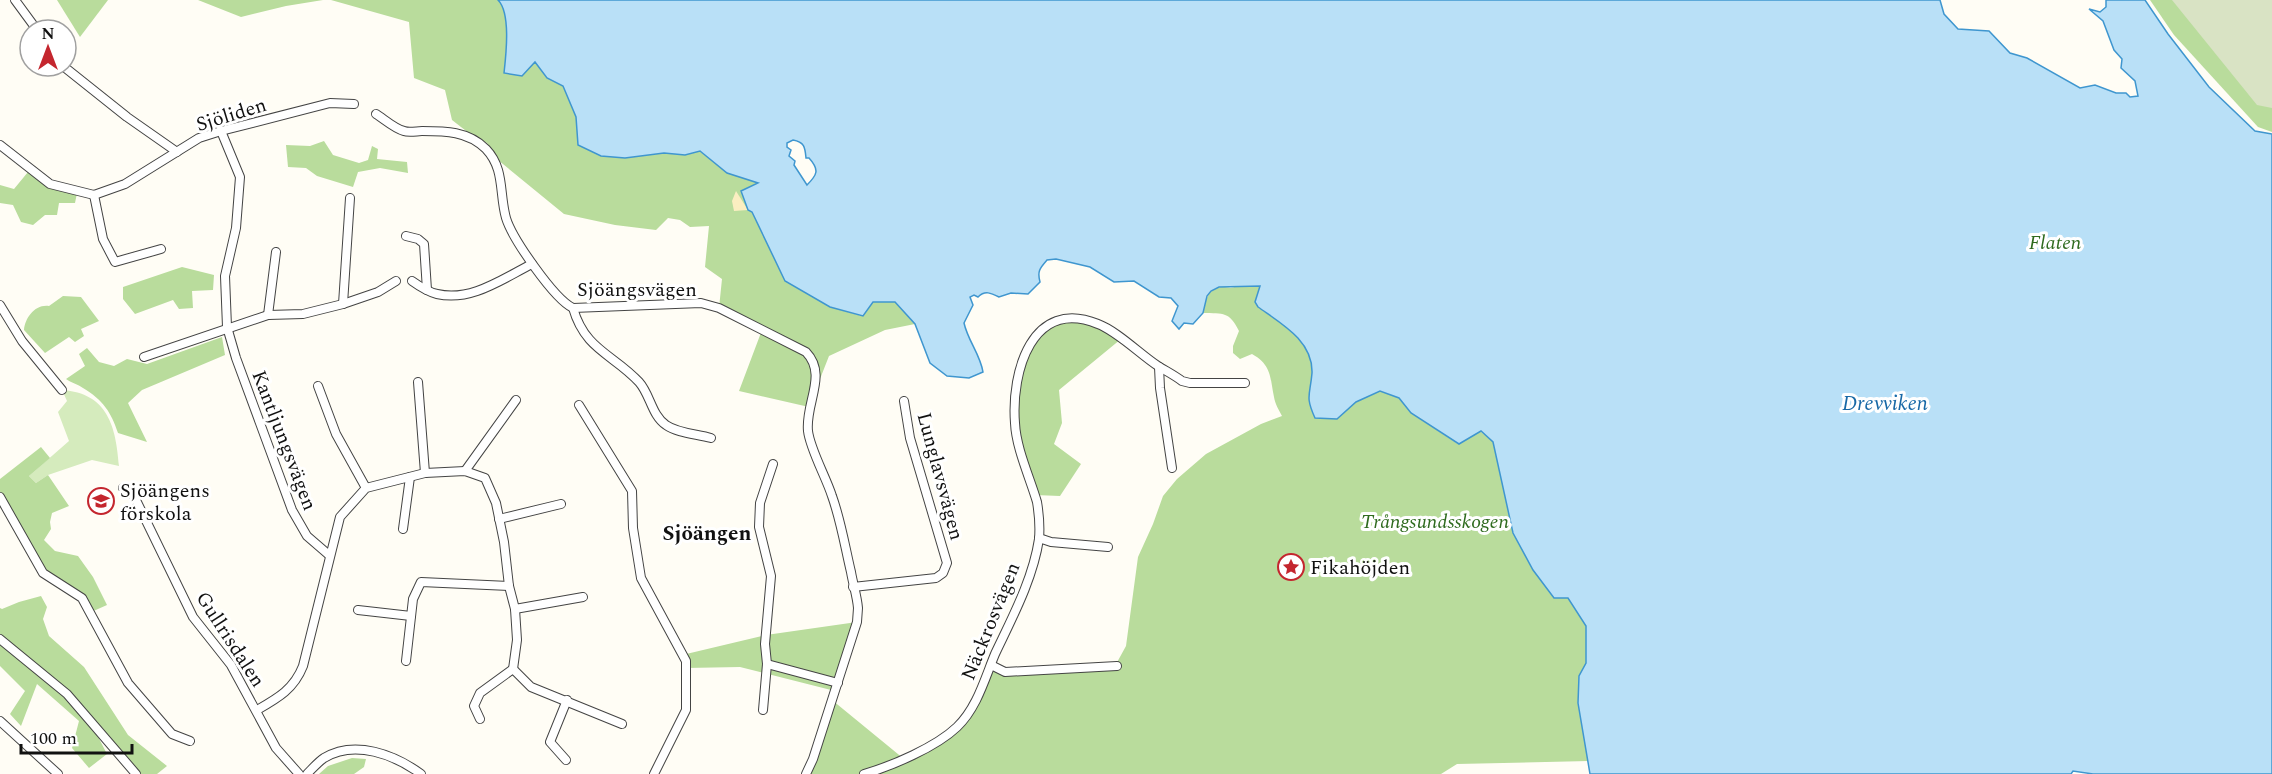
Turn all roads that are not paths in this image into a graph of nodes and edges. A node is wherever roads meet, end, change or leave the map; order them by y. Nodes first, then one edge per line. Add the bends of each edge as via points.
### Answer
1 (15, 0) edge
2 (28, 18) edge
3 (78, 78) edge
4 (354, 104) dead end
5 (376, 114) dead end
6 (220, 131) junction
7 (0, 145) edge
8 (177, 152) junction
9 (94, 195) junction
10 (350, 198) dead end
11 (406, 236) dead end
12 (161, 249) dead end
13 (276, 252) dead end
14 (532, 264) junction
15 (396, 281) dead end
16 (412, 282) dead end
17 (427, 290) junction
18 (343, 304) junction
19 (0, 305) edge
20 (573, 308) junction
21 (268, 315) junction
22 (227, 327) junction
23 (144, 357) dead end
24 (1159, 367) junction
25 (418, 382) dead end
26 (1245, 383) dead end
27 (318, 386) dead end
28 (62, 390) dead end
29 (516, 400) dead end
30 (904, 402) dead end
31 (579, 405) dead end
32 (711, 438) dead end
33 (773, 464) dead end
34 (1172, 468) dead end
35 (465, 471) junction
36 (425, 473) junction
37 (410, 477) junction
38 (123, 488) dead end
39 (366, 488) junction
40 (0, 497) edge
41 (561, 504) dead end
42 (499, 519) junction
43 (403, 529) dead end
44 (1039, 538) junction
45 (1108, 548) dead end
46 (329, 555) junction
47 (509, 586) junction
48 (853, 587) junction
49 (583, 597) dead end
50 (515, 609) junction
51 (358, 610) dead end
52 (411, 616) junction
53 (0, 639) edge
54 (406, 661) dead end
55 (767, 664) junction
56 (991, 665) junction
57 (1117, 666) dead end
58 (513, 669) junction
59 (838, 683) junction
60 (567, 700) junction
61 (257, 710) junction
62 (763, 710) dead end
63 (480, 719) dead end
64 (0, 721) edge
65 (622, 724) dead end
66 (190, 741) dead end
67 (566, 760) dead end
68 (58, 774) edge
69 (136, 774) edge
70 (299, 774) edge
71 (307, 774) edge
72 (421, 774) edge
73 (654, 774) edge
74 (806, 774) edge
75 (864, 774) edge

1 - 2 street
3 - 8 street
4 - 6 street, Sjöliden via 327,104
5 - 14 street, Sjöängsvägen via 404,131 452,130 484,147 498,168 512,234
6 - 8 street, Sjöliden
6 - 22 street, Kantljungsvägen via 240,177 236,228 225,276
7 - 9 street via 50,184
8 - 9 street, Sjöliden via 125,184
9 - 12 street via 103,239 115,262
10 - 18 street
11 - 17 street via 424,244
13 - 21 street
14 - 17 street via 461,296
14 - 20 street, Sjöängsvägen via 564,304
15 - 18 street
16 - 17 street
18 - 21 street via 303,314
19 - 28 street via 21,340
20 - 32 street via 579,327 598,350 640,384 661,421
20 - 48 street, Sjöängsvägen via 701,303 719,308 806,352 813,359 817,381 809,407 808,430 836,508
21 - 22 street
22 - 23 street
22 - 46 street, Kantljungsvägen via 292,510 307,536
24 - 26 street, Näckrosvägen via 1190,383
24 - 34 street
24 - 44 street, Näckrosvägen via 1099,324 1068,318 1041,329 1023,359 1015,422 1037,502
25 - 36 street
27 - 39 street via 336,434
29 - 35 street
30 - 48 street, Lunglavsvägen via 910,438 947,563 936,578
31 - 73 street via 632,492 641,578 686,661 686,711
33 - 55 street via 760,503 759,527 771,576
35 - 36 street
35 - 42 street via 485,478
36 - 37 street
37 - 39 street
37 - 43 street
38 - 61 street, Gullrisdalen via 134,496 193,617 231,665
39 - 46 street via 340,517
40 - 66 street via 43,573 82,598 128,683 172,734
41 - 42 street
42 - 47 street
44 - 45 street
44 - 56 street, Näckrosvägen via 1020,600
46 - 61 street via 298,679 286,693
47 - 50 street
47 - 52 street via 421,582
48 - 59 street, Sjöängsvägen via 857,622
49 - 50 street
50 - 58 street via 517,640
51 - 52 street
52 - 54 street
53 - 69 street via 67,694
55 - 59 street
55 - 62 street
56 - 57 street via 1005,672
56 - 75 street, Näckrosvägen via 959,726 899,762
58 - 60 street via 531,687
58 - 63 street via 480,693 474,706
59 - 74 street, Sjöängsvägen
60 - 65 street
60 - 67 street via 550,742
61 - 70 street, Gullrisdalen via 276,748
64 - 68 street
71 - 72 street via 324,758 348,750 381,753

